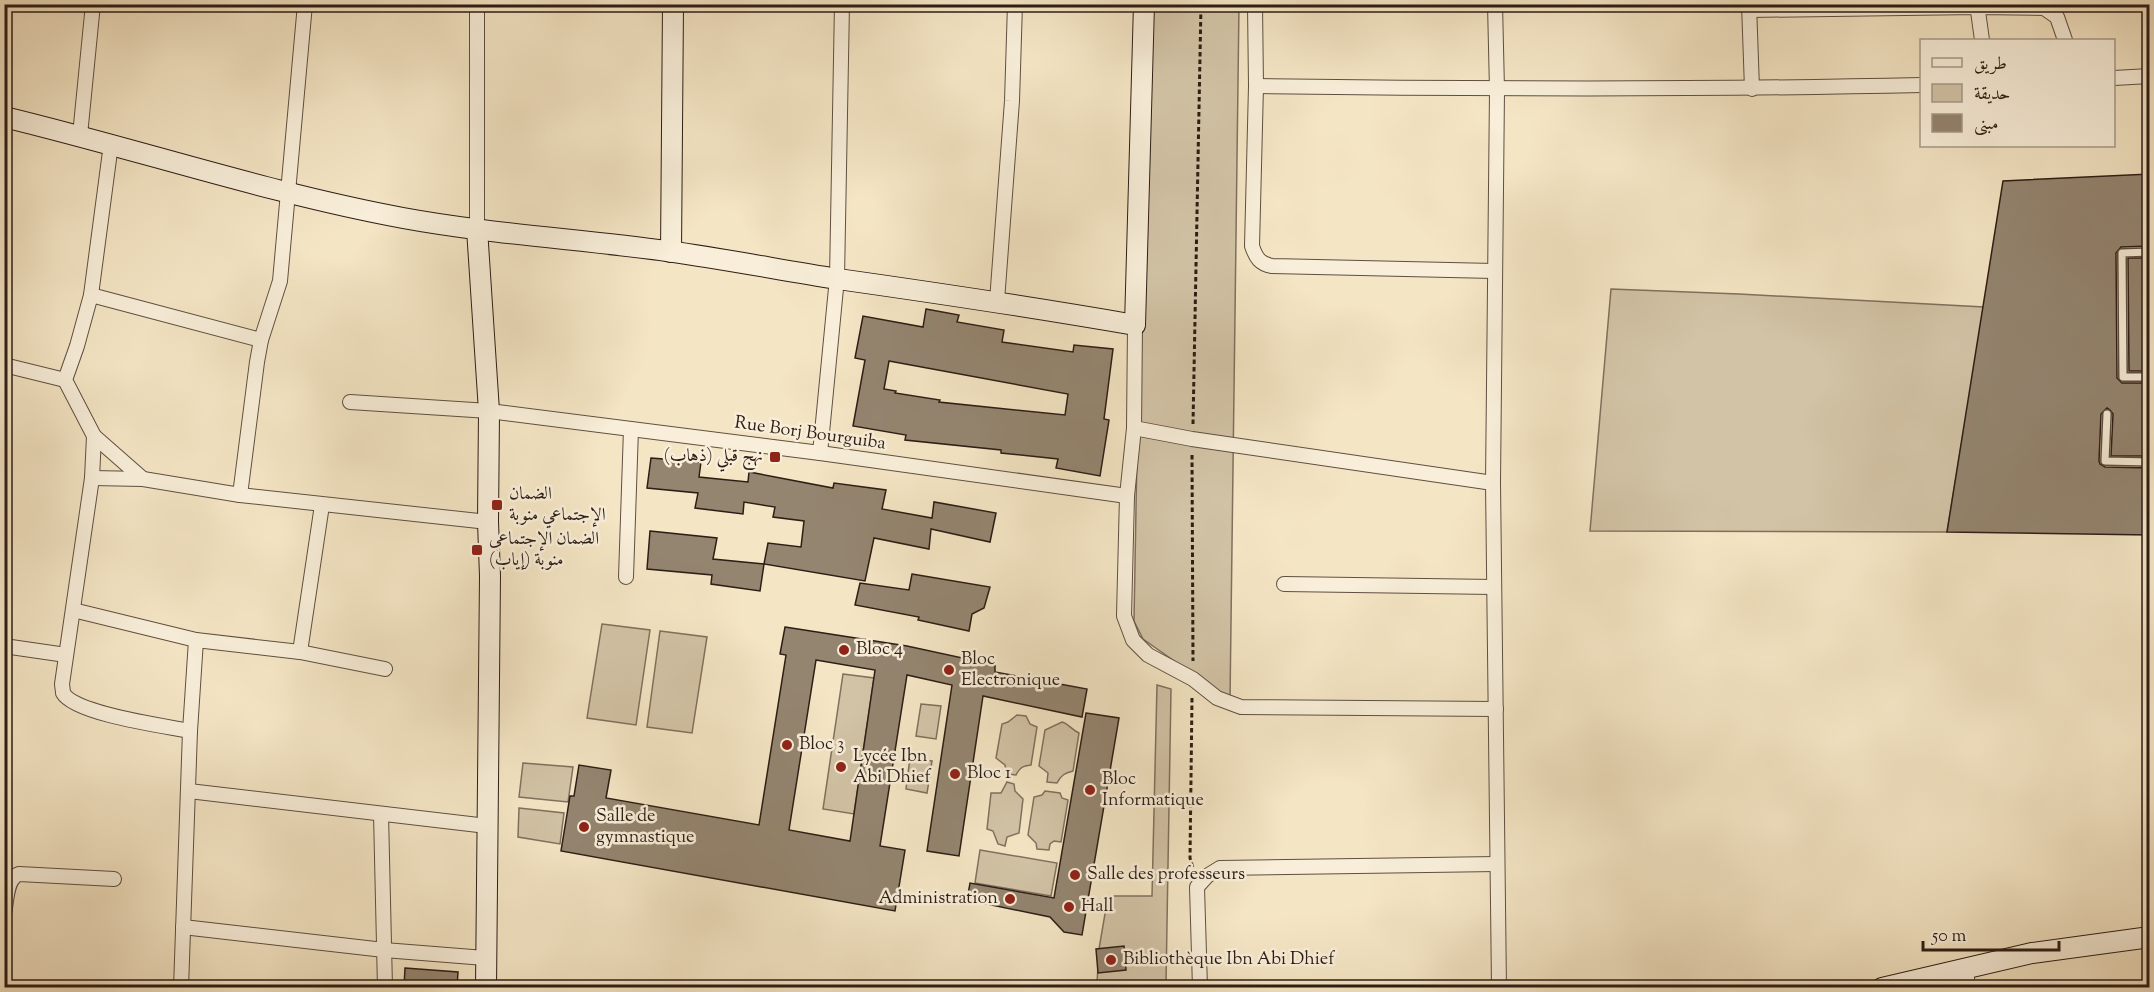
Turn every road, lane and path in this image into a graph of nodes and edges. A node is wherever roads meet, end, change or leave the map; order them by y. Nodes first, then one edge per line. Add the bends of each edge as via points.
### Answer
1 (93, 4) edge
2 (306, 4) edge
3 (477, 4) edge
4 (673, 4) edge
5 (842, 4) edge
6 (1014, 4) edge
7 (1144, 4) edge
8 (1255, 4) edge
9 (1495, 4) edge
10 (1977, 6) edge
11 (1749, 7) edge
12 (1854, 7) edge
13 (1982, 39) edge
14 (2065, 39) edge
15 (2150, 76) edge
16 (2115, 78) edge
17 (1920, 85) edge
18 (1256, 86) junction
19 (1752, 89) junction
20 (1497, 90) junction
21 (4, 117) edge
22 (80, 135) junction
23 (111, 144) junction
24 (289, 192) junction
25 (477, 229) junction
26 (671, 252) junction
27 (2150, 252) edge
28 (1494, 271) junction
29 (837, 278) junction
30 (91, 295) junction
31 (997, 301) junction
32 (1136, 325) junction
33 (261, 340) junction
34 (4, 365) edge
35 (2150, 377) edge
36 (65, 380) junction
37 (350, 402) dead end
38 (489, 411) junction
39 (2107, 414) dead end
40 (631, 429) junction
41 (1134, 429) junction
42 (94, 436) junction
43 (820, 453) junction
44 (2150, 462) edge
45 (92, 478) junction
46 (143, 479) junction
47 (1493, 483) junction
48 (240, 495) junction
49 (1127, 496) junction
50 (322, 504) junction
51 (488, 522) junction
52 (626, 577) dead end
53 (1284, 584) dead end
54 (1494, 587) junction
55 (73, 610) junction
56 (196, 640) junction
57 (4, 646) edge
58 (300, 652) junction
59 (66, 656) junction
60 (385, 669) dead end
61 (1496, 709) junction
62 (190, 731) junction
63 (189, 790) junction
64 (381, 814) junction
65 (487, 825) junction
66 (1497, 864) junction
67 (114, 879) dead end
68 (4, 913) edge
69 (183, 927) junction
70 (2150, 937) edge
71 (384, 950) junction
72 (485, 958) junction
73 (1967, 978) edge
74 (181, 987) edge
75 (385, 987) edge
76 (486, 987) edge
77 (1200, 987) edge
78 (1499, 987) edge
79 (1882, 987) edge

1 - 22 street
2 - 24 street
3 - 25 street
4 - 26 street
5 - 29 street
6 - 31 street via 1012,101
7 - 32 street
8 - 18 street
9 - 20 street
10 - 12 street
10 - 13 street
10 - 14 street via 2044,8 2057,16
11 - 12 street
11 - 19 street
15 - 16 street
17 - 19 street
18 - 20 street
18 - 28 street via 1252,246 1259,261 1272,266
19 - 20 street
20 - 28 street
21 - 22 street
22 - 23 street
23 - 24 street
23 - 30 street
24 - 25 street via 402,218
24 - 33 street via 280,281
25 - 26 street
25 - 38 street
26 - 29 street
27 - 35 lane via 2122,253 2123,377
28 - 47 street
29 - 31 street
29 - 43 street
30 - 33 street
30 - 36 street
31 - 32 street
32 - 41 street
33 - 48 street
34 - 36 street
36 - 42 street
37 - 38 street, Rue Borj Bourguiba
38 - 40 street, Rue Borj Bourguiba
38 - 51 street
39 - 44 lane via 2105,461
40 - 43 street, Rue Borj Bourguiba
40 - 52 street
41 - 47 street
41 - 49 street
42 - 45 street
42 - 46 street
43 - 49 street, Rue Borj Bourguiba
45 - 46 street
45 - 55 street
46 - 48 street
47 - 54 street
48 - 50 street
49 - 61 street via 1124,616 1133,640 1148,655 1193,679 1217,698 1241,707 1264,708
50 - 51 street
50 - 58 street
51 - 65 street
53 - 54 street
54 - 61 street
55 - 56 street
55 - 59 street
56 - 58 street
56 - 62 street
57 - 59 street
58 - 60 street
59 - 62 street via 62,684 70,699 101,714
61 - 66 street
62 - 63 street
63 - 64 street
63 - 69 street
64 - 65 street
64 - 71 street
65 - 72 street
66 - 77 street via 1220,868 1197,887
66 - 78 street
67 - 68 street via 19,874 10,880
69 - 71 street
69 - 74 street
70 - 73 street via 2032,953
71 - 72 street
71 - 75 street
72 - 76 street
73 - 79 street

